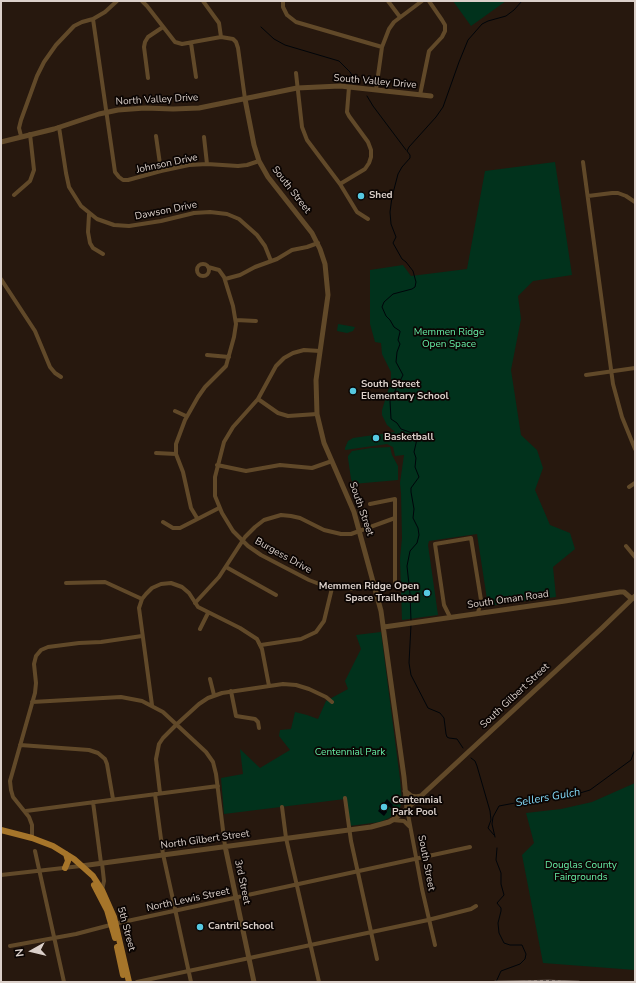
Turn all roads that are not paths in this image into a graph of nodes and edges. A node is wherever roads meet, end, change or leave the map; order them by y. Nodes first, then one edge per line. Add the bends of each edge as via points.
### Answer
1 (117, 1) edge
2 (142, 1) edge
3 (203, 1) edge
4 (283, 1) edge
5 (388, 1) edge
6 (422, 1) edge
7 (429, 1) edge
8 (400, 17) junction
9 (93, 19) junction
10 (163, 27) junction
11 (221, 37) junction
12 (191, 42) junction
13 (382, 47) junction
14 (296, 73) dead end
15 (148, 78) dead end
16 (196, 78) dead end
17 (349, 87) junction
18 (297, 88) junction
19 (376, 90) junction
20 (420, 95) junction
21 (431, 96) dead end
22 (245, 99) junction
23 (106, 112) junction
24 (59, 127) junction
25 (30, 134) junction
26 (21, 136) junction
27 (156, 136) dead end
28 (204, 137) dead end
29 (1, 142) edge
30 (259, 161) junction
31 (583, 162) dead end
32 (207, 164) junction
33 (161, 171) junction
34 (340, 184) junction
35 (14, 195) dead end
36 (588, 196) junction
37 (635, 202) edge
38 (89, 214) junction
39 (368, 219) dead end
40 (318, 243) junction
41 (103, 254) dead end
42 (271, 261) junction
43 (208, 267) dead end
44 (1, 279) edge
45 (225, 279) junction
46 (236, 320) junction
47 (256, 321) dead end
48 (320, 351) junction
49 (207, 354) dead end
50 (229, 357) junction
51 (635, 368) edge
52 (611, 372) junction
53 (586, 375) dead end
54 (61, 377) dead end
55 (258, 399) junction
56 (175, 411) dead end
57 (317, 414) junction
58 (186, 416) junction
59 (635, 449) edge
60 (156, 453) dead end
61 (176, 454) junction
62 (332, 461) junction
63 (217, 465) junction
64 (635, 483) edge
65 (630, 486) dead end
66 (370, 504) dead end
67 (219, 508) junction
68 (197, 518) junction
69 (395, 518) junction
70 (163, 522) dead end
71 (360, 531) junction
72 (242, 540) junction
73 (626, 546) dead end
74 (635, 557) edge
75 (226, 568) junction
76 (66, 583) dead end
77 (395, 583) dead end
78 (374, 585) junction
79 (332, 588) junction
80 (276, 595) dead end
81 (633, 597) edge
82 (142, 599) junction
83 (195, 603) junction
84 (208, 613) junction
85 (478, 613) junction
86 (450, 617) junction
87 (384, 627) junction
88 (200, 629) dead end
89 (142, 636) junction
90 (261, 645) junction
91 (210, 679) dead end
92 (269, 686) junction
93 (231, 691) junction
94 (214, 695) junction
95 (32, 702) junction
96 (332, 702) dead end
97 (152, 705) junction
98 (177, 724) junction
99 (259, 728) dead end
100 (20, 745) junction
101 (218, 786) junction
102 (405, 790) junction
103 (157, 794) junction
104 (422, 795) junction
105 (345, 798) dead end
106 (113, 799) junction
107 (93, 802) junction
108 (282, 806) dead end
109 (407, 809) junction
110 (26, 811) junction
111 (392, 820) junction
112 (410, 828) junction
113 (1, 830) edge
114 (349, 830) junction
115 (32, 838) junction
116 (286, 838) junction
117 (225, 846) junction
118 (470, 847) dead end
119 (35, 851) dead end
120 (66, 854) junction
121 (163, 854) junction
122 (416, 859) junction
123 (102, 863) junction
124 (81, 866) junction
125 (65, 868) junction
126 (39, 871) junction
127 (358, 872) junction
128 (1, 875) edge
129 (297, 885) junction
130 (102, 890) junction
131 (236, 898) junction
132 (476, 906) dead end
133 (176, 911) junction
134 (428, 920) junction
135 (114, 924) junction
136 (370, 931) junction
137 (54, 939) junction
138 (310, 945) junction
139 (435, 945) dead end
140 (10, 946) dead end
141 (248, 957) junction
142 (377, 959) dead end
143 (188, 970) junction
144 (64, 982) edge
145 (124, 982) edge
146 (129, 982) edge
147 (137, 982) edge
148 (191, 982) edge
149 (254, 982) edge
150 (319, 982) edge

1 - 9 street
2 - 10 street
3 - 11 street via 218,23
4 - 13 street via 287,15 296,22
5 - 8 street
6 - 8 street
7 - 20 street via 442,20 445,31 429,51
8 - 13 street via 389,29
9 - 23 street, Johnson Drive
9 - 26 street via 82,22 70,30 44,62 21,120
10 - 12 street via 175,42
10 - 15 street via 145,42
11 - 12 street
11 - 22 street via 236,42
12 - 16 street
13 - 19 street
14 - 18 street
17 - 18 street, South Valley Drive
17 - 19 street, South Valley Drive
17 - 34 street via 347,112 368,142 371,157 365,169
18 - 22 street, South Valley Drive
18 - 34 street via 302,127 307,140
19 - 20 street, South Valley Drive
20 - 21 street, South Valley Drive
22 - 23 street, North Valley Drive via 199,108 132,108
22 - 30 street, South Street
23 - 24 street, North Valley Drive
23 - 33 street, Johnson Drive via 115,172 119,177 128,180
24 - 25 street, North Valley Drive
24 - 38 street, Dawson Drive via 69,187 79,204
25 - 26 street, North Valley Drive
25 - 35 street via 34,170 30,181
26 - 29 street, North Valley Drive
27 - 33 street
28 - 32 street
30 - 32 street, Johnson Drive via 238,166
30 - 40 street, South Street
31 - 36 street
32 - 33 street, Johnson Drive
34 - 39 street via 357,212
36 - 37 street via 618,193
36 - 52 street
38 - 41 street via 90,242 93,248
38 - 42 street, Dawson Drive via 106,223 126,226 194,213 227,214 238,219 257,235
40 - 42 street via 292,250
40 - 48 street, South Street via 325,264 328,291
42 - 45 street
43 - 45 street via 219,270
44 - 54 street via 35,331 48,363
45 - 46 street
46 - 47 street
46 - 50 street
48 - 55 street, Burgess Drive via 300,351 284,358 274,369
48 - 57 street, South Street via 316,387
49 - 50 street
50 - 58 street via 225,368 203,391
51 - 52 street
52 - 53 street
52 - 59 street via 616,399
55 - 57 street via 288,416
55 - 63 street, Burgess Drive via 227,436
56 - 58 street
57 - 62 street, South Street via 322,438
58 - 61 street via 178,438
60 - 61 street
61 - 68 street via 183,469 191,508
62 - 63 street via 312,468 280,466 246,471
62 - 71 street, South Street
63 - 67 street, Burgess Drive via 214,487
64 - 65 street
66 - 69 street via 395,499
67 - 68 street
67 - 72 street, Burgess Drive via 229,526
68 - 70 street via 180,528 173,528
69 - 71 street
69 - 77 street
71 - 72 street via 351,534 332,533 300,518 282,515 258,524
71 - 78 street, South Street
72 - 75 street
72 - 79 street, Burgess Drive via 257,552 296,573
73 - 74 street
75 - 80 street
75 - 83 street
76 - 82 street via 105,582
78 - 79 street, Burgess Drive via 352,589
78 - 87 street, South Street
79 - 90 street via 325,617 316,632 301,639
81 - 85 street, South Oman Road via 620,592
81 - 104 street, South Gilbert Street
82 - 83 street via 152,588 167,583 185,589
82 - 89 street via 139,611
83 - 84 street
84 - 88 street
84 - 90 street via 240,628
85 - 86 street, South Oman Road
85 - 86 street via 481,600 472,538 435,544 444,605
86 - 87 street, South Oman Road
87 - 102 street, South Street
89 - 95 street via 74,643 41,650 34,661 36,683
89 - 97 street
90 - 92 street
91 - 94 street
92 - 93 street
92 - 96 street via 283,684 302,687
93 - 94 street
93 - 99 street via 236,716 255,719
94 - 98 street via 199,704
95 - 97 street, 3rd Street via 112,696 128,697
95 - 100 street
97 - 98 street, 3rd Street
98 - 101 street, 3rd Street via 210,757
98 - 103 street via 163,738 158,749
100 - 106 street via 89,750 98,753 107,764
100 - 110 street via 11,773 10,787 13,797
101 - 103 street
101 - 117 street, 3rd Street
102 - 104 street via 411,796
102 - 109 street, South Street
103 - 106 street
103 - 121 street
104 - 109 street, South Gilbert Street
105 - 114 street
106 - 107 street
107 - 110 street
107 - 123 street
108 - 116 street
109 - 111 street, North Gilbert Street
109 - 112 street, South Street
110 - 115 street via 31,821
111 - 112 street via 404,821
111 - 114 street, North Gilbert Street via 376,826
112 - 122 street, South Street
113 - 115 main road, 5th Street
114 - 116 street, North Gilbert Street
114 - 127 street
115 - 120 main road, 5th Street
116 - 117 street, North Gilbert Street
116 - 129 street
117 - 121 street, North Gilbert Street
117 - 131 street, 3rd Street
118 - 122 street, North Lewis Street
119 - 126 street
120 - 124 main road, 5th Street
120 - 125 main road via 68,861
121 - 123 street, North Gilbert Street
121 - 133 street
122 - 127 street, North Lewis Street
122 - 134 street, South Street
123 - 124 street, North Gilbert Street
123 - 130 street
124 - 125 street, North Gilbert Street
124 - 130 main road, 5th Street via 93,876
124 - 135 main road, 5th Street via 102,897
125 - 126 street, North Gilbert Street
126 - 128 street, North Gilbert Street
126 - 137 street
127 - 129 street, North Lewis Street
127 - 136 street
129 - 131 street, North Lewis Street
129 - 138 street
130 - 135 main road, 5th Street via 112,909
131 - 133 street, North Lewis Street
131 - 141 street, 3rd Street
132 - 134 street
133 - 135 street, North Lewis Street
133 - 143 street
134 - 136 street
134 - 139 street, South Street
135 - 137 street, North Lewis Street
135 - 145 main road, 5th Street
135 - 146 main road, 5th Street
136 - 138 street
136 - 142 street
137 - 140 street, North Lewis Street
137 - 144 street
138 - 141 street
138 - 150 street
141 - 143 street
141 - 149 street, 3rd Street
143 - 147 street
143 - 148 street

